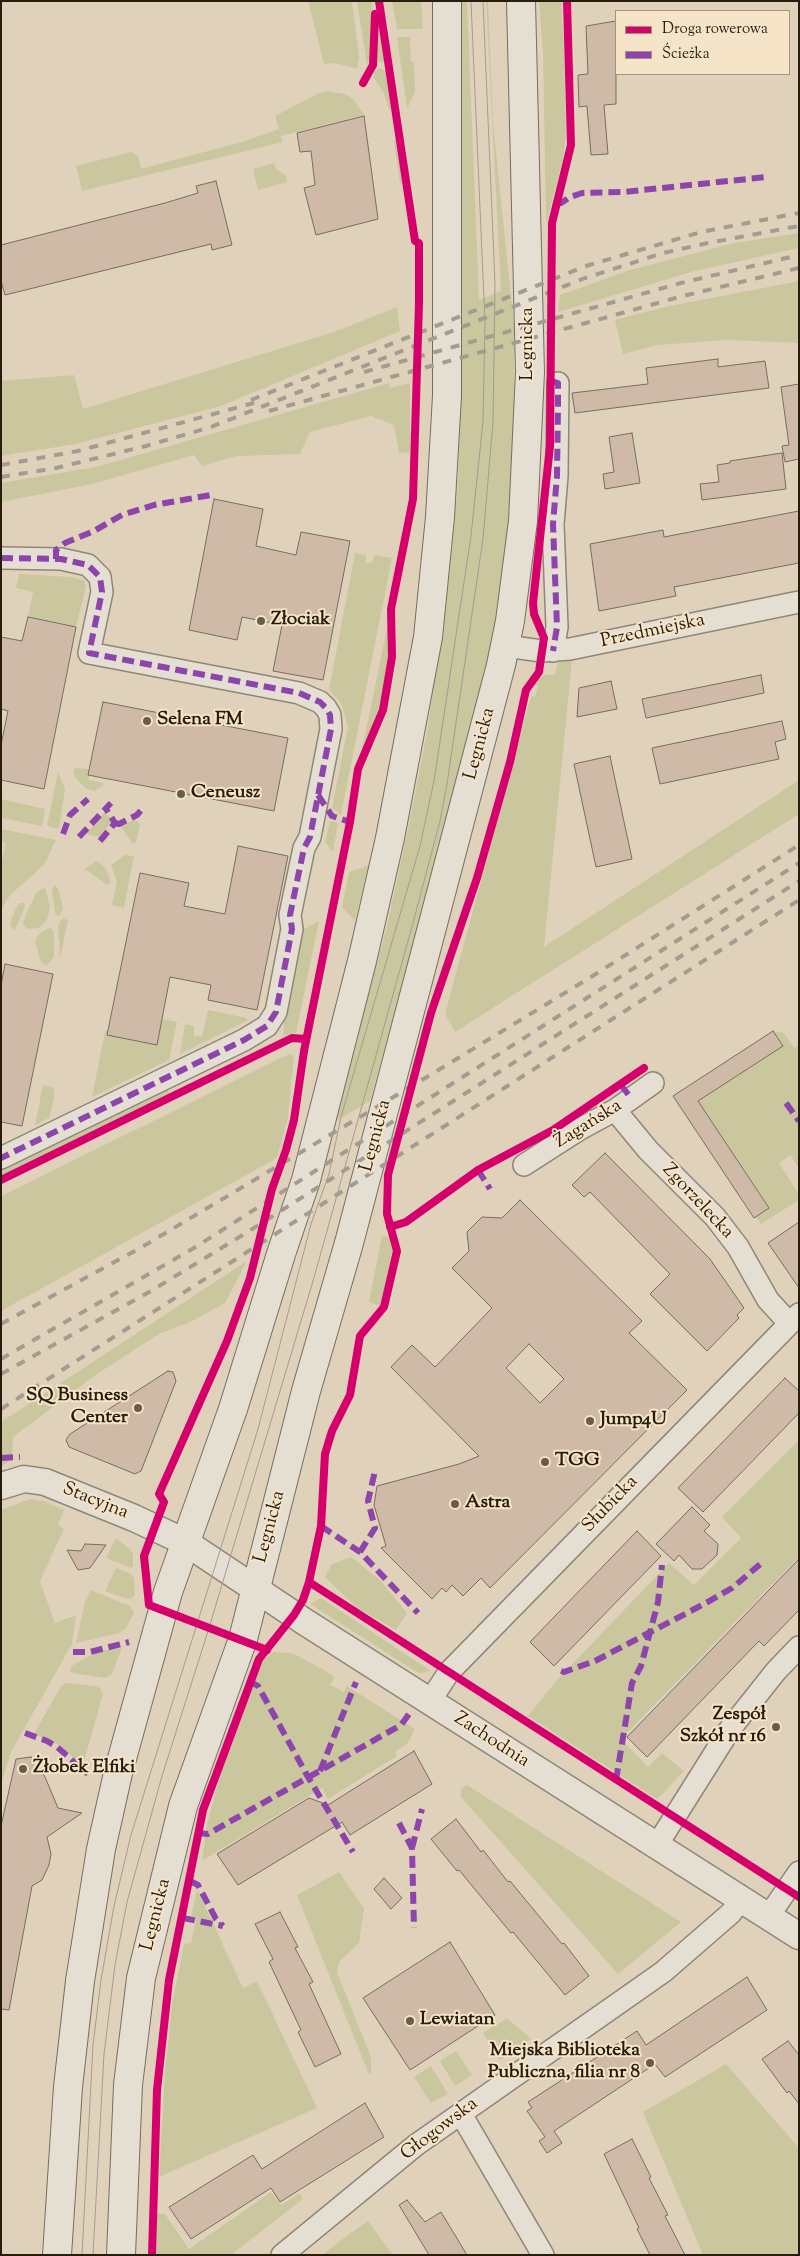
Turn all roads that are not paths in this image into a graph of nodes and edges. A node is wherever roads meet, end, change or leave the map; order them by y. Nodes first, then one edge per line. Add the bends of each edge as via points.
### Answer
1 (447, 1) edge
2 (521, 1) edge
3 (558, 383) dead end
4 (1, 558) edge
5 (799, 602) edge
6 (505, 646) junction
7 (553, 651) junction
8 (653, 1083) dead end
9 (615, 1110) junction
10 (1, 1158) edge
11 (524, 1165) dead end
12 (794, 1318) edge
13 (1, 1486) edge
14 (185, 1542) junction
15 (255, 1589) junction
16 (799, 1647) edge
17 (430, 1701) junction
18 (657, 1845) junction
19 (799, 1872) edge
20 (741, 1899) junction
21 (768, 1917) junction
22 (799, 1936) edge
23 (460, 2114) junction
24 (57, 2255) edge
25 (121, 2255) edge
26 (282, 2255) edge
27 (543, 2255) edge

1 - 14 main road via 447,396 440,518 428,636 390,838 306,1180 233,1409
2 - 6 main road, Legnicka via 530,372 523,521
3 - 7 street via 557,476 552,524 557,627
4 - 10 street via 61,559 88,565 100,577 102,592 89,653 299,692 326,708 331,729 310,837 304,848 290,915 292,929 276,1012 267,1026
5 - 7 street, Przedmiejska
6 - 7 street, Przedmiejska
6 - 15 main road, Legnicka
8 - 9 street, Żagańska
9 - 11 street, Żagańska
9 - 12 street, Zgorzelecka via 648,1150 715,1217 738,1247 768,1300
12 - 17 street, Słubicka via 449,1672
13 - 14 street, Stacyjna via 24,1479 45,1482
14 - 15 street, Zachodnia
14 - 24 main road via 118,1773 94,1883 68,2087
15 - 17 street, Zachodnia
15 - 25 main road, Legnicka via 234,1668 183,1806 141,1978 128,2084
16 - 18 street via 726,1734
17 - 18 street, Zachodnia
18 - 20 street, Zachodnia
19 - 21 street
20 - 21 street, Zachodnia
20 - 23 street, Głogowska via 731,1913 663,1972
21 - 22 street, Zachodnia
23 - 26 street, Głogowska via 416,2145
23 - 27 street

